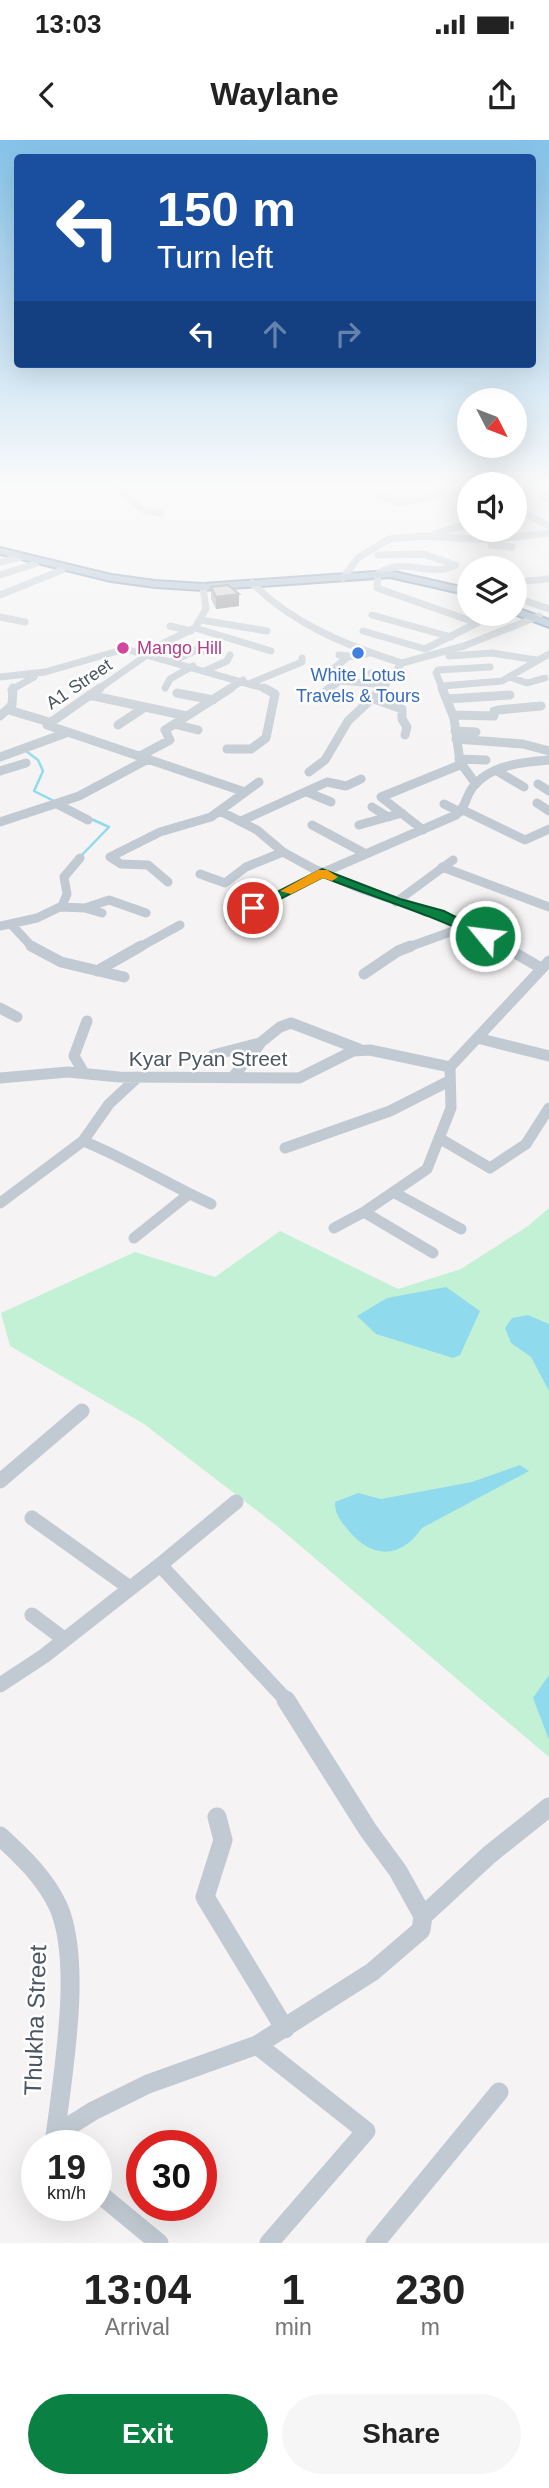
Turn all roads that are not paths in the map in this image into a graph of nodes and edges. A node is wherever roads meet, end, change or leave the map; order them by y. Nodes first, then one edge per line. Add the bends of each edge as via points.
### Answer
1 (24, 585) edge
2 (138, 585) edge
3 (174, 585) edge
4 (239, 585) edge
5 (255, 585) edge
6 (377, 585) edge
7 (435, 585) edge
8 (203, 588) junction
9 (457, 590) edge
10 (0, 595) edge
11 (549, 602) edge
12 (527, 605) edge
13 (372, 615) dead end
14 (543, 615) edge
15 (0, 617) edge
16 (201, 620) junction
17 (25, 622) dead end
18 (170, 626) dead end
19 (211, 628) dead end
20 (193, 630) junction
21 (267, 631) dead end
22 (363, 631) dead end
23 (450, 636) junction
24 (245, 642) junction
25 (271, 651) dead end
26 (205, 652) dead end
27 (430, 652) junction
28 (369, 653) junction
29 (149, 654) junction
30 (549, 654) edge
31 (230, 655) dead end
32 (302, 658) dead end
33 (173, 660) junction
34 (536, 660) junction
35 (402, 663) junction
36 (193, 666) junction
37 (489, 667) dead end
38 (207, 670) junction
39 (45, 672) junction
40 (329, 672) dead end
41 (371, 673) dead end
42 (390, 675) junction
43 (0, 677) edge
44 (510, 677) junction
45 (545, 678) dead end
46 (247, 682) junction
47 (0, 684) edge
48 (386, 685) junction
49 (442, 686) junction
50 (165, 688) dead end
51 (11, 689) junction
52 (326, 691) dead end
53 (177, 693) dead end
54 (91, 694) junction
55 (510, 695) dead end
56 (123, 699) dead end
57 (374, 699) junction
58 (447, 699) junction
59 (213, 700) junction
60 (145, 706) junction
61 (541, 706) dead end
62 (9, 710) junction
63 (453, 715) junction
64 (0, 716) edge
65 (187, 716) junction
66 (49, 722) junction
67 (174, 724) junction
68 (118, 725) dead end
69 (198, 730) dead end
70 (476, 732) dead end
71 (66, 733) junction
72 (405, 734) dead end
73 (455, 735) junction
74 (227, 748) dead end
75 (549, 751) edge
76 (0, 757) edge
77 (144, 757) junction
78 (486, 760) dead end
79 (549, 760) edge
80 (460, 762) junction
81 (26, 763) dead end
82 (0, 771) edge
83 (497, 771) junction
84 (309, 772) dead end
85 (361, 779) dead end
86 (258, 782) dead end
87 (475, 784) junction
88 (538, 784) dead end
89 (524, 787) dead end
90 (549, 791) edge
91 (242, 792) junction
92 (307, 792) junction
93 (331, 802) dead end
94 (60, 803) junction
95 (537, 803) dead end
96 (443, 804) dead end
97 (372, 807) dead end
98 (549, 810) edge
99 (220, 811) junction
100 (462, 811) junction
101 (402, 813) junction
102 (388, 817) junction
103 (88, 820) dead end
104 (241, 821) junction
105 (0, 822) edge
106 (312, 825) dead end
107 (359, 825) dead end
108 (549, 829) edge
109 (423, 830) junction
110 (283, 852) junction
111 (366, 854) junction
112 (80, 858) dead end
113 (453, 860) dead end
114 (442, 867) junction
115 (322, 873) junction
116 (200, 874) dead end
117 (168, 882) dead end
118 (396, 902) junction
119 (549, 906) edge
120 (61, 907) junction
121 (85, 908) junction
122 (102, 913) dead end
123 (146, 913) dead end
124 (229, 920) dead end
125 (5, 925) edge
126 (180, 925) dead end
127 (467, 926) junction
128 (545, 964) edge
129 (97, 971) junction
130 (365, 974) dead end
131 (124, 977) dead end
132 (0, 1007) edge
133 (17, 1017) dead end
134 (87, 1021) dead end
135 (477, 1038) junction
136 (260, 1043) junction
137 (370, 1050) junction
138 (214, 1055) dead end
139 (549, 1056) edge
140 (450, 1067) junction
141 (84, 1073) junction
142 (138, 1077) junction
143 (0, 1078) edge
144 (232, 1078) junction
145 (449, 1081) junction
146 (549, 1108) edge
147 (439, 1138) junction
148 (83, 1141) junction
149 (285, 1148) dead end
150 (393, 1192) junction
151 (189, 1194) junction
152 (0, 1203) edge
153 (211, 1205) dead end
154 (364, 1212) junction
155 (334, 1228) dead end
156 (461, 1230) dead end
157 (134, 1238) dead end
158 (433, 1253) dead end
159 (82, 1411) dead end
160 (0, 1481) edge
161 (236, 1502) dead end
162 (32, 1518) dead end
163 (160, 1565) junction
164 (130, 1588) junction
165 (33, 1615) dead end
166 (64, 1639) junction
167 (0, 1685) edge
168 (549, 1807) edge
169 (216, 1817) dead end
170 (0, 1836) edge
171 (423, 1916) junction
172 (285, 2029) junction
173 (257, 2045) junction
174 (499, 2092) dead end
175 (55, 2130) edge
176 (67, 2130) edge
177 (112, 2204) edge
178 (159, 2243) edge
179 (270, 2243) edge
180 (375, 2243) edge

1 - 10 street
2 - 8 highway
3 - 8 highway
4 - 8 highway
5 - 28 street via 298,618
6 - 23 street via 381,591 477,624
7 - 9 highway
8 - 16 street via 206,609
11 - 14 street
12 - 14 street
13 - 23 street
14 - 27 street
15 - 17 street
16 - 20 street, A1 Street
16 - 21 street
18 - 20 street
19 - 24 street via 249,639
20 - 24 street
20 - 29 street, A1 Street
22 - 27 street
23 - 27 street
24 - 25 street
26 - 33 street via 198,649
27 - 34 street via 492,653
27 - 35 street
28 - 35 street
28 - 40 street via 344,656
29 - 33 street
29 - 39 street via 124,649
29 - 54 street, A1 Street
30 - 34 street
31 - 38 street
32 - 46 street via 302,662
33 - 36 street
34 - 44 street
35 - 42 street
36 - 38 street
36 - 50 street via 170,679
37 - 49 street via 438,670
38 - 46 street
39 - 43 street
39 - 51 street
41 - 42 street
42 - 48 street
44 - 45 street via 527,683
44 - 49 street
46 - 59 street
46 - 74 street via 275,694 269,732 251,749
47 - 51 street
48 - 52 street via 340,681
48 - 57 street
49 - 58 street
51 - 62 street
53 - 59 street
54 - 56 street
54 - 60 street
54 - 66 street, A1 Street
55 - 58 street
57 - 72 street via 402,709
57 - 84 street via 348,721 325,760
58 - 63 street
59 - 65 street
60 - 65 street
60 - 68 street
61 - 63 street via 498,710 494,716
62 - 64 street
62 - 66 street
63 - 73 street
65 - 67 street
66 - 71 street, A1 Street via 49,728
67 - 69 street
67 - 77 street via 163,733 170,740
70 - 73 street
71 - 76 street
71 - 77 street, A1 Street
73 - 75 street
73 - 80 street
77 - 91 street, A1 Street
77 - 94 street via 93,790
78 - 80 street
79 - 83 street
80 - 87 street
80 - 101 street via 382,797
81 - 82 street
83 - 87 street
83 - 89 street
85 - 92 street via 346,786 327,782
86 - 91 street
87 - 100 street via 465,796
88 - 90 street
91 - 99 street
92 - 93 street
92 - 104 street
94 - 103 street
94 - 105 street
95 - 98 street
96 - 100 street
97 - 102 street
99 - 104 street
99 - 117 street via 200,822 160,832 110,858 121,864 148,865
100 - 108 street via 528,841
100 - 109 street
101 - 102 street
101 - 109 street
102 - 107 street
104 - 110 street
106 - 111 street
109 - 111 street
110 - 115 street
110 - 116 street via 246,867 223,884
111 - 115 street
112 - 120 street via 64,877 67,895
113 - 114 street
114 - 118 street
114 - 119 street
115 - 118 street
115 - 124 street
118 - 127 street
120 - 121 street
120 - 125 street
121 - 122 street
121 - 123 street via 108,900
125 - 129 street via 32,948
126 - 129 street
127 - 128 street
127 - 130 street via 398,951
128 - 135 street
129 - 131 street
132 - 133 street
134 - 141 street via 74,1056
135 - 139 street
135 - 140 street
136 - 137 street via 291,1023 353,1048
136 - 138 street
136 - 144 street
137 - 140 street, Kyar Pyan Street
137 - 144 street, Kyar Pyan Street via 353,1051 299,1078
140 - 145 street
141 - 142 street, Kyar Pyan Street
141 - 143 street, Kyar Pyan Street
142 - 144 street, Kyar Pyan Street
142 - 148 street via 109,1104
145 - 147 street via 451,1108
145 - 149 street via 390,1111
146 - 147 street via 538,1133 526,1146 490,1168
147 - 150 street via 427,1169
148 - 151 street
148 - 152 street
150 - 154 street
150 - 156 street
151 - 153 street
151 - 157 street
154 - 155 street
154 - 158 street
159 - 160 street
161 - 163 street
162 - 164 street
163 - 164 street
163 - 171 street via 288,1702
164 - 166 street
165 - 166 street
166 - 167 street
168 - 171 street
169 - 172 street via 223,1840 205,1897
170 - 175 street, Thukha Street via 52,1893 63,1918 68,1970
171 - 172 street via 421,1930 380,1965
172 - 173 street
173 - 176 street via 148,2084 93,2111
173 - 179 street via 366,2131
174 - 180 street
177 - 178 street

